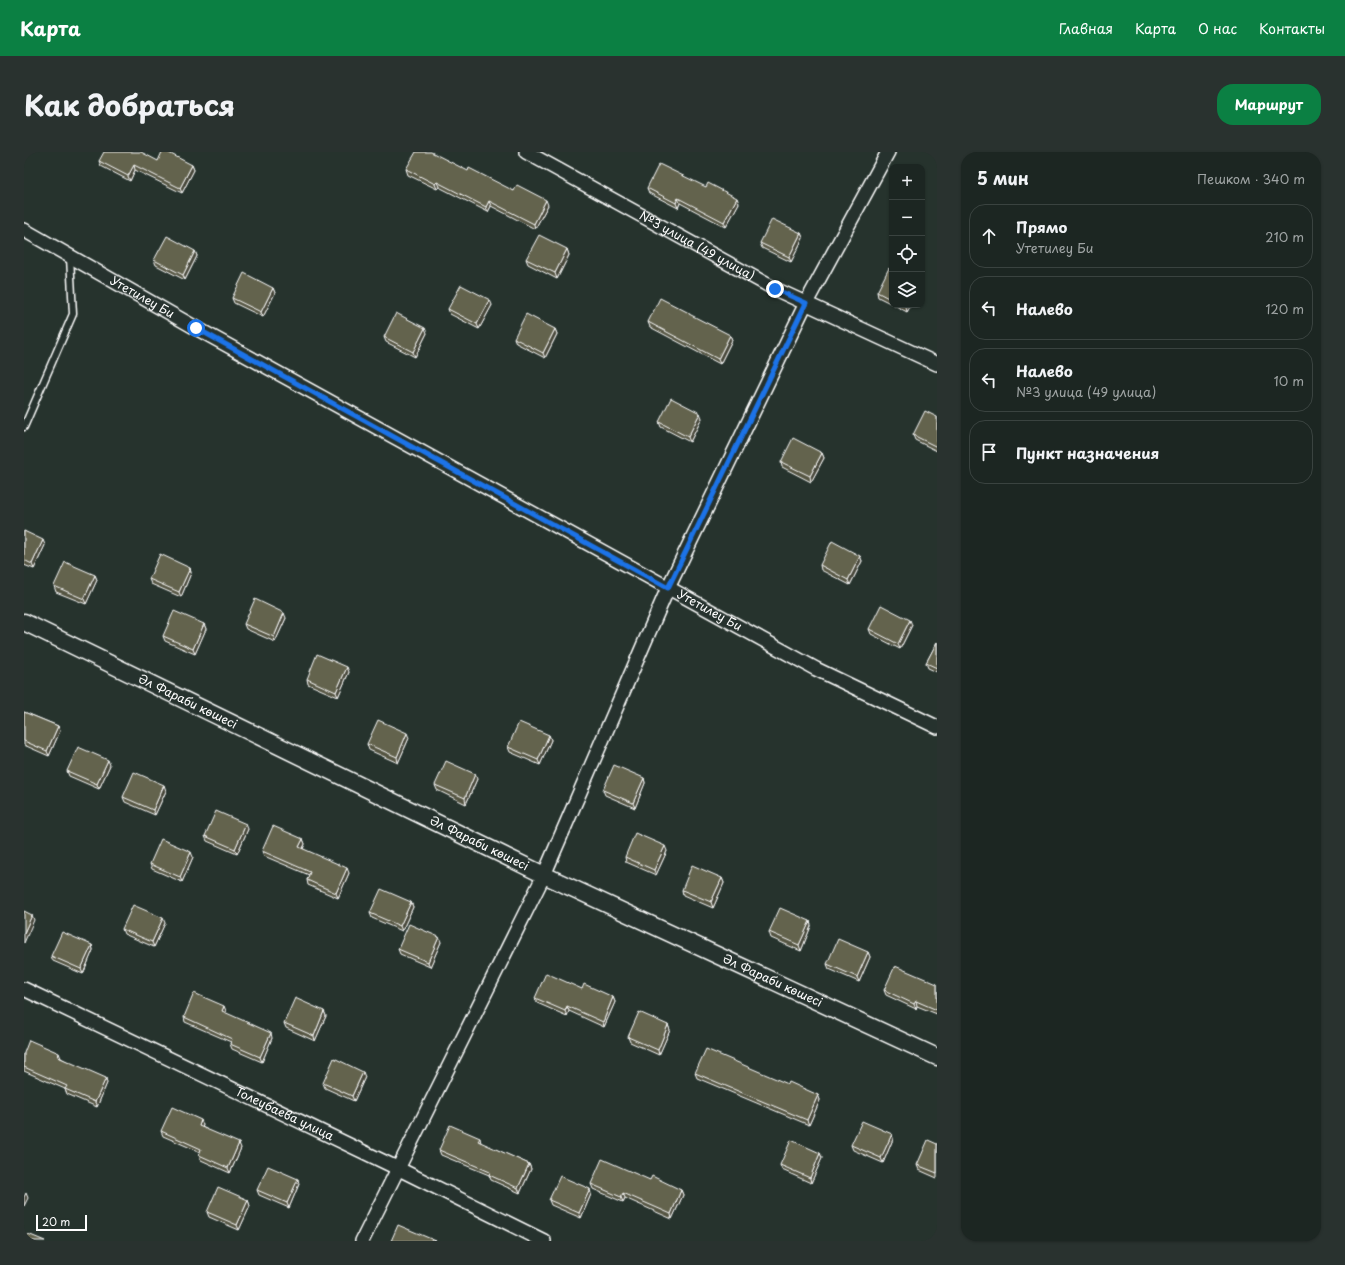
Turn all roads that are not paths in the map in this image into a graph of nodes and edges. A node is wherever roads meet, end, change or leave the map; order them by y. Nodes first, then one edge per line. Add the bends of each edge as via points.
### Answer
1 (526, 152) edge
2 (888, 152) edge
3 (24, 230) edge
4 (70, 256) junction
5 (806, 303) junction
6 (937, 364) edge
7 (24, 427) edge
8 (668, 588) junction
9 (24, 622) edge
10 (937, 727) edge
11 (544, 875) junction
12 (24, 989) edge
13 (937, 1057) edge
14 (397, 1168) junction
15 (362, 1241) edge
16 (544, 1241) edge

1 - 5 street, №3 улица (49 улица) via 775,289
2 - 5 street
3 - 4 street, Утетилеу Би
4 - 7 lane via 73,314
4 - 8 street, Утетилеу Би
5 - 6 street, №3 улица (49 улица)
5 - 8 street
8 - 10 street, Утетилеу Би via 816,669
8 - 11 street
9 - 11 street, Әл Фараби көшесі
11 - 13 street, Әл Фараби көшесі
11 - 14 street
12 - 14 street, Толеубаева улица
14 - 15 street
14 - 16 street, Толеубаева улица

